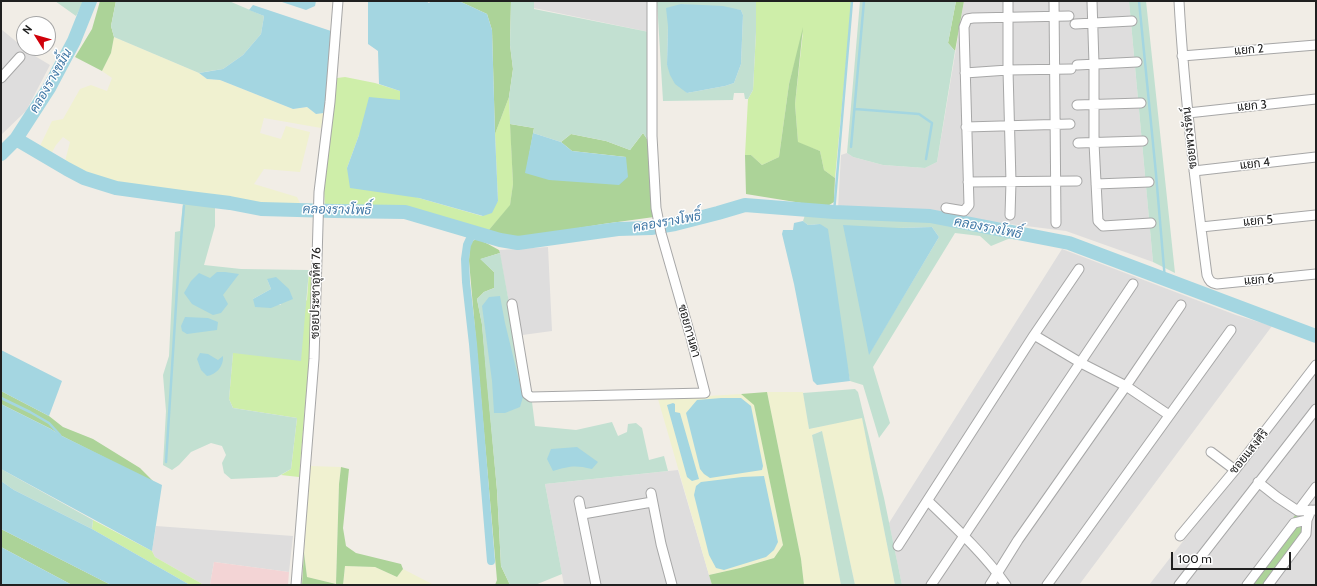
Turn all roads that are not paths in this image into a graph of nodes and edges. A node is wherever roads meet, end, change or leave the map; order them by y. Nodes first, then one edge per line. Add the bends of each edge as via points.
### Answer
1 (338, 1) edge
2 (652, 1) edge
3 (1008, 1) edge
4 (1054, 1) edge
5 (1092, 1) edge
6 (1178, 1) edge
7 (1054, 16) junction
8 (1069, 16) dead end
9 (1008, 17) junction
10 (1132, 21) dead end
11 (1075, 24) dead end
12 (1092, 24) junction
13 (1316, 45) edge
14 (1182, 56) junction
15 (20, 57) dead end
16 (1137, 62) dead end
17 (1094, 64) junction
18 (1008, 70) junction
19 (1054, 70) junction
20 (965, 73) junction
21 (1, 78) edge
22 (1316, 99) edge
23 (1141, 103) dead end
24 (1077, 105) dead end
25 (1094, 105) junction
26 (1188, 114) junction
27 (1070, 124) dead end
28 (1056, 125) junction
29 (1010, 126) junction
30 (966, 127) junction
31 (1143, 141) dead end
32 (1078, 143) dead end
33 (1094, 143) junction
34 (1316, 157) edge
35 (1194, 171) junction
36 (1077, 181) dead end
37 (968, 182) junction
38 (1011, 182) junction
39 (1056, 182) junction
40 (1149, 182) dead end
41 (1096, 184) junction
42 (946, 208) dead end
43 (1010, 215) dead end
44 (1316, 215) edge
45 (1056, 224) dead end
46 (1151, 224) dead end
47 (1201, 227) junction
48 (1079, 269) dead end
49 (1316, 274) edge
50 (1207, 275) joint
51 (1133, 284) dead end
52 (512, 304) dead end
53 (1181, 305) dead end
54 (1231, 330) dead end
55 (1034, 335) junction
56 (1081, 363) junction
57 (1316, 365) edge
58 (1126, 386) junction
59 (1316, 409) edge
60 (1170, 415) junction
61 (1211, 452) dead end
62 (1235, 470) junction
63 (1258, 482) junction
64 (1316, 487) edge
65 (580, 501) dead end
66 (928, 501) junction
67 (1313, 510) edge
68 (1298, 511) junction
69 (583, 514) junction
70 (1306, 520) junction
71 (963, 536) junction
72 (1180, 536) dead end
73 (898, 546) dead end
74 (997, 572) junction
75 (296, 585) edge
76 (596, 585) edge
77 (672, 585) edge
78 (931, 585) edge
79 (990, 585) edge
80 (1006, 585) edge
81 (1047, 585) edge
82 (1179, 585) edge
83 (1247, 585) edge
84 (1268, 585) edge

1 - 75 street, ซอยประชาอุทิศ 76 via 330,102 319,192 314,359
2 - 52 street, ซอยกานดา via 652,136 656,208 660,233 706,393 528,396
3 - 9 street
4 - 7 street
5 - 12 street
6 - 14 street, ซอยพวงรัตน์
7 - 8 street
7 - 9 street
7 - 19 street
9 - 18 street
9 - 20 street via 967,20 964,27
10 - 12 street
11 - 12 street
12 - 17 street
13 - 14 street, แยก 2
14 - 26 street, ซอยพวงรัตน์
15 - 21 street
16 - 17 street
17 - 19 street
17 - 25 street
18 - 19 street
18 - 20 street
18 - 29 street
19 - 28 street
20 - 30 street
22 - 26 street, แยก 3
23 - 25 street
24 - 25 street
25 - 33 street
26 - 35 street, ซอยพวงรัตน์
27 - 28 street
28 - 29 street
28 - 39 street
29 - 30 street
29 - 38 street
30 - 37 street
31 - 33 street
32 - 33 street
33 - 41 street
34 - 35 street, แยก 4
35 - 47 street, ซอยพวงรัตน์
36 - 39 street
37 - 38 street
37 - 42 street via 966,209 964,211
38 - 39 street
38 - 43 street
39 - 45 street
40 - 41 street
41 - 46 street via 1100,224
44 - 47 street, แยก 5
47 - 50 street, ซอยพวงรัตน์
48 - 55 street
49 - 50 street, แยก 6 via 1217,284 1209,281
51 - 56 street
53 - 58 street
54 - 60 street
55 - 56 street
55 - 66 street
56 - 58 street
56 - 71 street
57 - 62 street, ซอยแสงศิริ
58 - 60 street
58 - 74 street
59 - 63 street
60 - 81 street
61 - 62 street
62 - 72 street, ซอยแสงศิริ
63 - 68 street
63 - 82 street
64 - 68 street
65 - 69 street
66 - 71 street
66 - 73 street
67 - 68 street
67 - 70 street
69 - 76 street
69 - 77 street via 652,498 660,544
70 - 83 street via 1294,523
70 - 84 street via 1306,534
71 - 74 street
71 - 78 street
74 - 79 street
74 - 80 street

